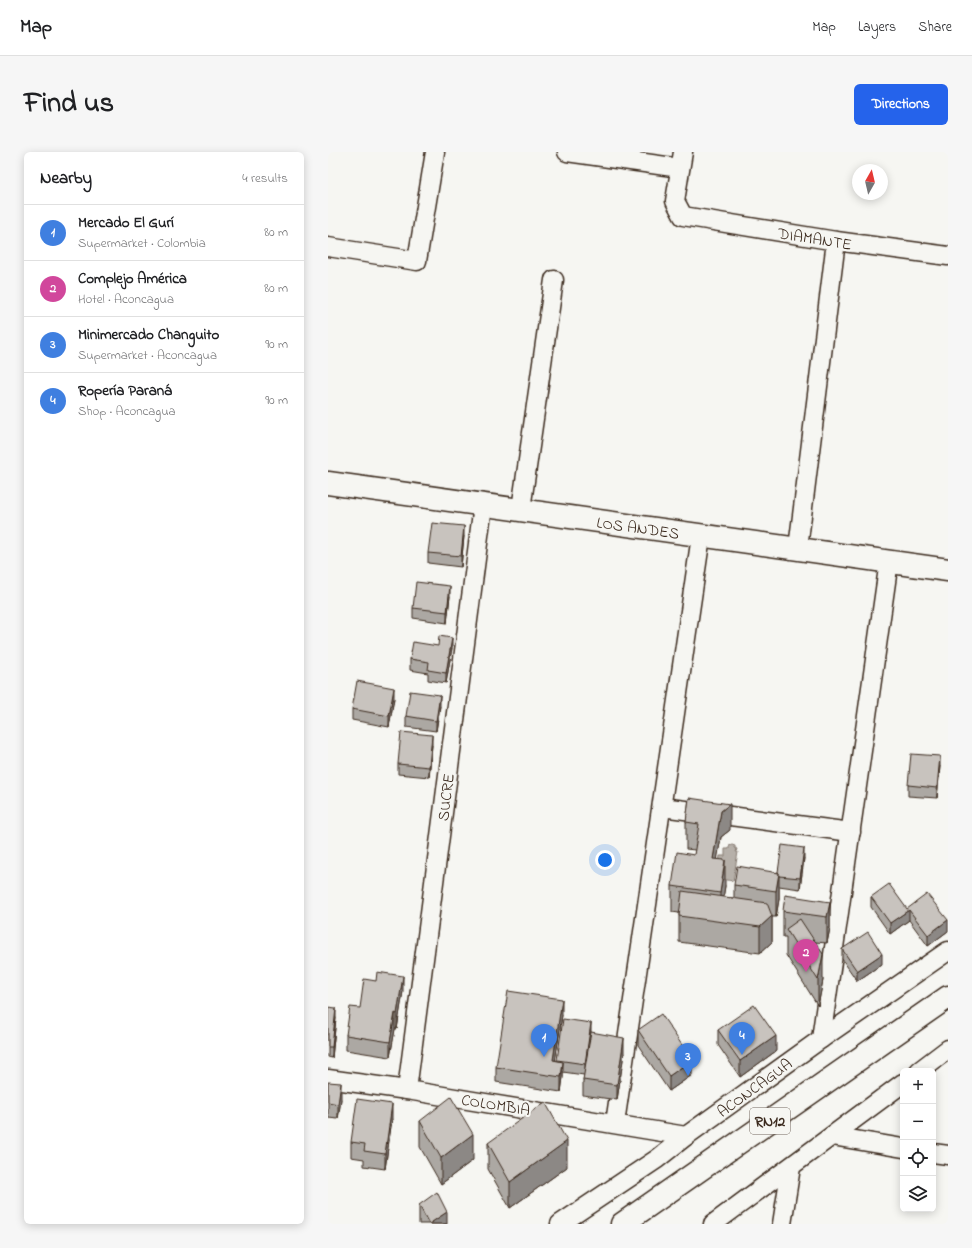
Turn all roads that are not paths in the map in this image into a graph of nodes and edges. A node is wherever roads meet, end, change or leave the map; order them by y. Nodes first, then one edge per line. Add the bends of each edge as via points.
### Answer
1 (435, 152) edge
2 (567, 152) edge
3 (682, 160) edge
4 (836, 241) junction
5 (328, 247) edge
6 (948, 256) edge
7 (554, 280) dead end
8 (328, 483) edge
9 (483, 505) junction
10 (521, 509) junction
11 (701, 536) junction
12 (798, 548) junction
13 (888, 561) junction
14 (948, 570) edge
15 (662, 806) junction
16 (851, 832) junction
17 (948, 951) edge
18 (948, 997) edge
19 (948, 1001) edge
20 (919, 1018) junction
21 (821, 1039) junction
22 (948, 1049) edge
23 (923, 1068) edge
24 (328, 1079) edge
25 (900, 1085) edge
26 (407, 1090) junction
27 (615, 1124) junction
28 (686, 1136) junction
29 (832, 1136) junction
30 (900, 1147) edge
31 (936, 1154) edge
32 (948, 1156) edge
33 (791, 1167) junction
34 (560, 1224) edge
35 (622, 1224) edge
36 (713, 1224) edge
37 (782, 1224) edge

1 - 5 street via 417,261
2 - 3 street
3 - 4 street, DIAMANTE via 675,201 683,216
4 - 6 street, DIAMANTE
4 - 12 street
7 - 10 street
8 - 9 main road, LOS ANDES
9 - 10 main road, LOS ANDES
9 - 26 street, SUCRE
10 - 11 main road, LOS ANDES
11 - 12 main road, LOS ANDES
11 - 15 street
12 - 13 main road, LOS ANDES
13 - 14 main road, LOS ANDES
13 - 16 street
15 - 16 street
15 - 27 street
16 - 21 street
17 - 21 street, ACONCAGUA
18 - 20 main road, RN12
19 - 20 main road, RN12
20 - 35 main road, RN12
21 - 28 street, ACONCAGUA
22 - 23 street
24 - 26 street, COLOMBIA
25 - 29 street
26 - 27 street, COLOMBIA
27 - 28 street, COLOMBIA
28 - 34 street, ACONCAGUA via 657,1159
29 - 30 street
29 - 33 street
31 - 32 street
33 - 36 street
33 - 37 street

